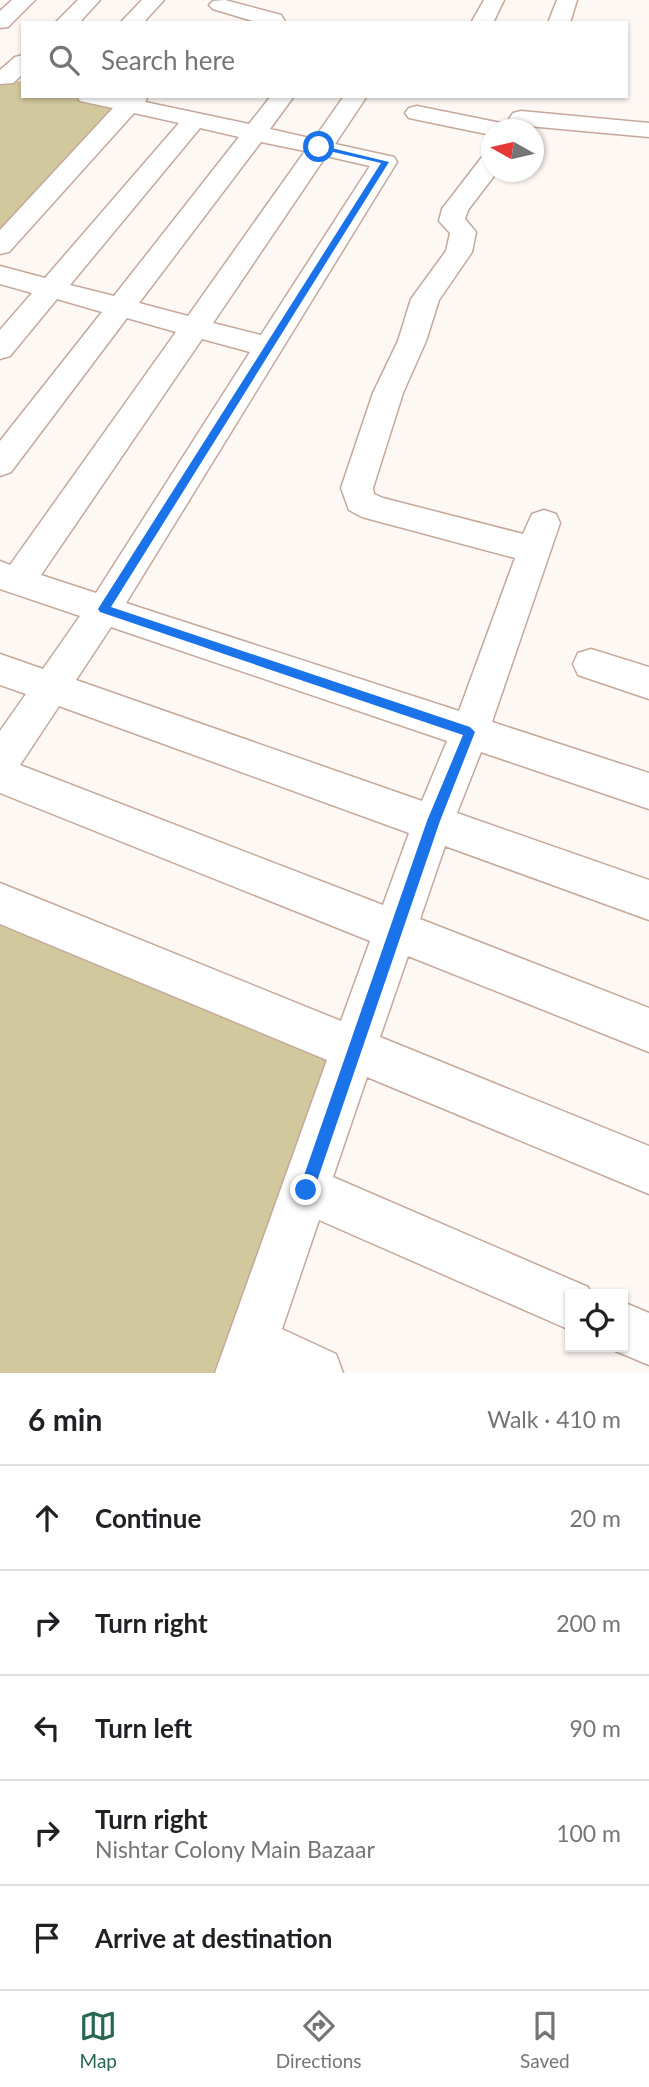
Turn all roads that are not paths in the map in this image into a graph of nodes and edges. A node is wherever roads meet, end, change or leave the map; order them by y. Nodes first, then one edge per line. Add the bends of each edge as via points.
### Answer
1 (25, 0) edge
2 (90, 0) edge
3 (154, 0) edge
4 (494, 0) edge
5 (567, 0) edge
6 (223, 3) edge
7 (68, 21) edge
8 (133, 21) edge
9 (206, 21) edge
10 (274, 21) edge
11 (483, 21) edge
12 (560, 21) edge
13 (0, 22) edge
14 (21, 64) edge
15 (9, 79) edge
16 (106, 98) edge
17 (208, 98) edge
18 (281, 98) edge
19 (355, 98) edge
20 (133, 101) edge
21 (516, 118) edge
22 (192, 119) junction
23 (407, 129) edge
24 (649, 130) edge
25 (253, 132) junction
26 (319, 147) junction
27 (481, 176) edge
28 (0, 246) edge
29 (0, 275) edge
30 (51, 289) junction
31 (120, 307) junction
32 (194, 327) junction
33 (268, 347) junction
34 (0, 349) edge
35 (0, 464) edge
36 (9, 578) edge
37 (104, 609) junction
38 (590, 664) dead end
39 (0, 669) edge
40 (649, 683) edge
41 (51, 687) junction
42 (470, 732) junction
43 (0, 763) edge
44 (0, 775) edge
45 (649, 791) edge
46 (433, 821) junction
47 (649, 900) edge
48 (0, 903) edge
49 (396, 932) junction
50 (649, 1030) edge
51 (356, 1050) junction
52 (649, 1170) edge
53 (306, 1190) junction
54 (565, 1303) edge
55 (628, 1330) edge
56 (649, 1339) edge
57 (247, 1358) edge
58 (317, 1373) edge

1 - 13 street
2 - 7 street
3 - 8 street
4 - 11 street
5 - 12 street
6 - 9 street
6 - 10 street
14 - 15 street
16 - 20 street
17 - 22 street
18 - 25 street
19 - 26 street
20 - 22 street
20 - 28 street
21 - 23 street
21 - 24 street
22 - 25 street
22 - 30 street
23 - 26 street
23 - 33 street
25 - 26 street
25 - 31 street
26 - 32 street
27 - 42 street via 455,209 452,221 463,232 458,252 425,299 357,488 360,501 374,508 539,536
29 - 30 street
30 - 31 street
30 - 34 street
31 - 32 street
31 - 35 street
32 - 33 street
32 - 36 street
33 - 37 street
36 - 37 street
37 - 41 street
37 - 42 street
38 - 40 street
39 - 41 street
41 - 43 street
41 - 46 street
42 - 45 street
42 - 46 street
44 - 49 street
46 - 47 street
46 - 49 street
48 - 51 street
49 - 50 street
49 - 51 street
51 - 52 street
51 - 53 street
53 - 54 street
53 - 57 street
55 - 56 street
57 - 58 street

